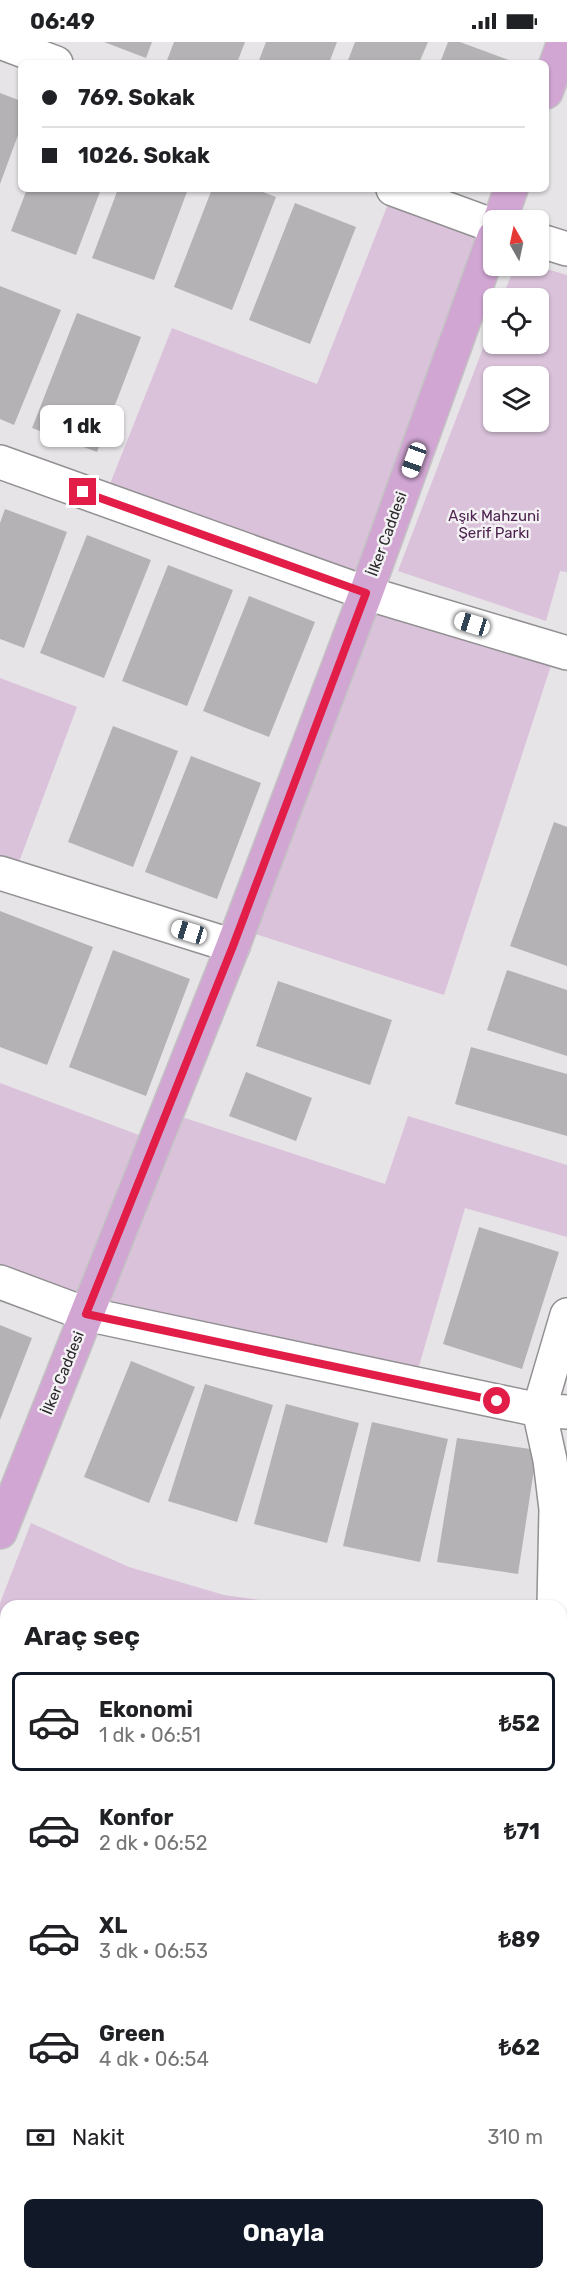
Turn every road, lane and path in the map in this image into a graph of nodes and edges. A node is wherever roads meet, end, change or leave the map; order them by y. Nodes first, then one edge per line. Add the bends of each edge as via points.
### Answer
1 (0, 42) edge
2 (564, 42) edge
3 (48, 60) edge
4 (549, 84) edge
5 (401, 192) edge
6 (510, 192) edge
7 (504, 210) edge
8 (483, 222) edge
9 (549, 243) edge
10 (567, 249) edge
11 (483, 268) edge
12 (0, 462) edge
13 (366, 593) junction
14 (567, 653) edge
15 (0, 873) edge
16 (233, 946) junction
17 (0, 1282) edge
18 (86, 1314) junction
19 (567, 1315) edge
20 (553, 1411) edge
21 (0, 1532) edge
22 (554, 1600) edge

1 - 3 street
2 - 4 main road
5 - 8 street
6 - 7 main road
9 - 10 street
11 - 13 main road, İlker Caddesi
12 - 13 street
13 - 14 street
13 - 16 main road, İlker Caddesi
15 - 16 street
16 - 18 main road, İlker Caddesi
17 - 18 street
18 - 20 street
18 - 21 main road, İlker Caddesi
19 - 20 street
20 - 22 street via 550,1460 556,1509

